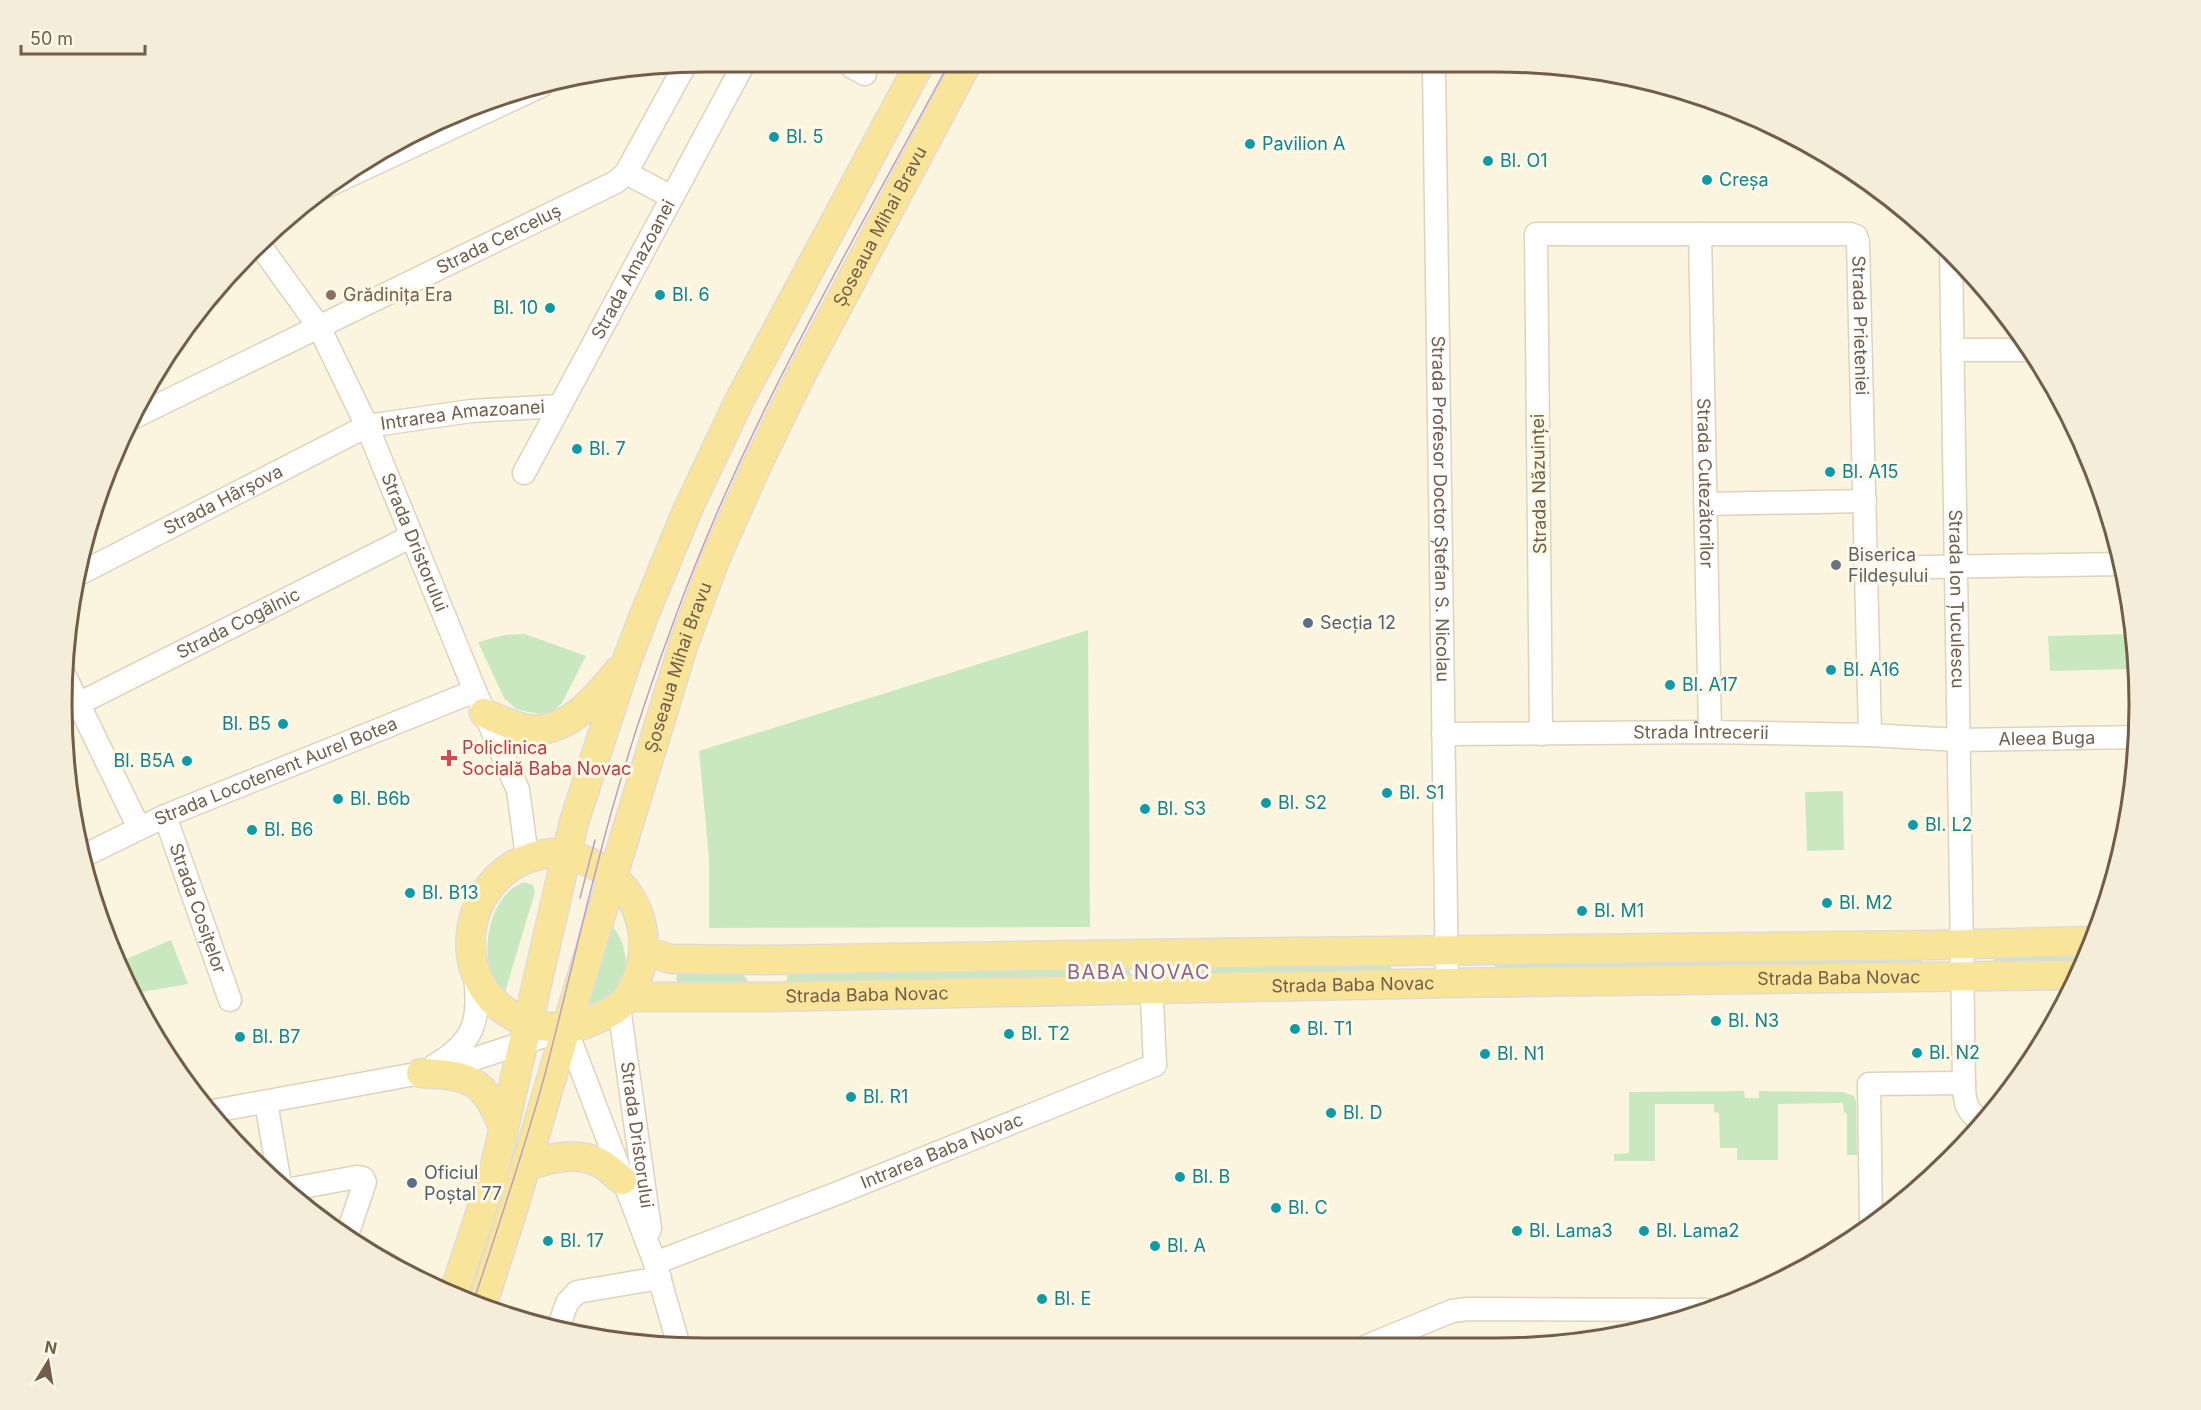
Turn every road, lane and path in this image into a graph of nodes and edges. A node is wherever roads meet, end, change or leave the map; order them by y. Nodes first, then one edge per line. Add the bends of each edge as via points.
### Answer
1 (739, 72) edge
2 (915, 72) edge
3 (962, 72) edge
4 (1434, 72) edge
5 (681, 73) edge
6 (489, 111) edge
7 (384, 159) edge
8 (626, 173) junction
9 (672, 197) junction
10 (1536, 234) joint
11 (1700, 234) junction
12 (264, 251) edge
13 (1951, 265) edge
14 (319, 327) junction
15 (1952, 350) junction
16 (2020, 350) edge
17 (560, 406) junction
18 (144, 412) edge
19 (367, 426) junction
20 (524, 473) dead end
21 (1865, 501) junction
22 (1706, 504) junction
23 (412, 536) junction
24 (2113, 564) edge
25 (1956, 566) junction
26 (1867, 568) junction
27 (87, 570) edge
28 (627, 660) junction
29 (480, 702) junction
30 (72, 707) edge
31 (1710, 732) junction
32 (1443, 734) junction
33 (1541, 734) junction
34 (1870, 735) junction
35 (2128, 737) edge
36 (1958, 740) junction
37 (165, 816) junction
38 (139, 828) junction
39 (90, 853) edge
40 (566, 854) junction
41 (527, 857) junction
42 (614, 877) junction
43 (2083, 941) edge
44 (1961, 945) junction
45 (644, 951) junction
46 (1446, 951) junction
47 (1150, 955) junction
48 (475, 971) junction
49 (2068, 975) edge
50 (1961, 977) junction
51 (1447, 983) junction
52 (1152, 989) junction
53 (230, 1000) dead end
54 (624, 1002) junction
55 (566, 1029) junction
56 (524, 1033) junction
57 (421, 1073) junction
58 (1964, 1083) junction
59 (266, 1102) junction
60 (219, 1110) edge
61 (1976, 1117) edge
62 (503, 1127) junction
63 (526, 1166) junction
64 (278, 1172) edge
65 (622, 1180) junction
66 (297, 1188) edge
67 (1871, 1214) edge
68 (349, 1228) edge
69 (657, 1271) junction
70 (456, 1287) edge
71 (485, 1298) edge
72 (1680, 1310) edge
73 (561, 1321) edge
74 (676, 1337) edge
75 (1386, 1338) edge

1 - 9 street, Strada Amazoanei
2 - 28 main road via 734,410 680,528
3 - 42 main road, Șoseaua Mihai Bravu via 800,377 716,557 684,643
4 - 32 street, Strada Profesor Doctor Ștefan S. Nicolau
5 - 8 street, Strada Cerceluș
6 - 7 street
8 - 9 street
8 - 14 street, Strada Cerceluș via 606,188
9 - 17 street, Strada Amazoanei
10 - 11 street, Strada Prieteniei
10 - 33 street, Strada Năzuinței
11 - 21 street, Strada Prieteniei via 1856,236
11 - 22 street, Strada Cutezătorilor
12 - 14 street, Strada Dristorului
13 - 15 street, Strada Ion Țuculescu
14 - 18 street, Strada Cerceluș
14 - 19 street, Strada Dristorului
15 - 16 street
15 - 25 street, Strada Ion Țuculescu
17 - 19 street, Intrarea Amazoanei via 471,411
17 - 20 street, Strada Amazoanei
19 - 23 street, Strada Dristorului
19 - 27 street, Strada Hârșova
21 - 22 street
21 - 26 street, Strada Prieteniei
22 - 31 street, Strada Cutezătorilor
23 - 29 street, Strada Dristorului
23 - 30 street, Strada Cogâlnic
24 - 25 street
25 - 26 street
25 - 36 street, Strada Ion Țuculescu
26 - 34 street, Strada Prieteniei
28 - 29 main road via 583,710 549,729 518,727
28 - 40 main road
29 - 37 street, Strada Locotenent Aurel Botea
29 - 41 street, Strada Dristorului via 518,790
30 - 38 street
31 - 33 street, Strada Întrecerii
31 - 34 street, Strada Întrecerii
32 - 33 street, Strada Întrecerii
32 - 46 street, Strada Profesor Doctor Ștefan S. Nicolau
34 - 36 street, Strada Întrecerii
35 - 36 street, Aleea Buga
36 - 44 street, Strada Ion Țuculescu
37 - 38 street, Strada Locotenent Aurel Botea
37 - 53 street, Strada Cosițelor
38 - 39 street, Strada Locotenent Aurel Botea
40 - 41 main road
40 - 42 main road via 588,861
40 - 56 main road
41 - 48 main road via 495,880 482,899 470,938
42 - 45 main road via 636,907
42 - 55 main road, Șoseaua Mihai Bravu
43 - 44 main road, Strada Baba Novac
44 - 46 main road, Strada Baba Novac
44 - 50 street, Strada Ion Țuculescu
45 - 47 main road, Strada Baba Novac via 671,958 767,960
45 - 54 main road via 637,982
46 - 47 main road, Strada Baba Novac
46 - 51 street, Strada Profesor Doctor Ștefan S. Nicolau
47 - 52 street
48 - 56 main road via 485,992
48 - 57 street via 478,999 472,1031 464,1044
49 - 50 main road, Strada Baba Novac
50 - 51 main road, Strada Baba Novac
50 - 58 street
51 - 52 main road, Strada Baba Novac
52 - 54 main road, Strada Baba Novac
52 - 69 street, Intrarea Baba Novac via 1155,1065
54 - 55 main road via 584,1024
54 - 69 street, Strada Dristorului
55 - 56 main road
55 - 63 main road, Șoseaua Mihai Bravu
55 - 65 street, Strada Dristorului
56 - 57 street via 458,1065
56 - 62 main road
57 - 59 street
57 - 62 main road via 449,1074 484,1089
58 - 61 street via 1964,1099
58 - 67 street via 1869,1084
59 - 60 street
59 - 64 street
62 - 70 main road via 493,1175
63 - 65 main road via 563,1156 579,1157 600,1163
63 - 71 main road, Șoseaua Mihai Bravu
65 - 69 street, Strada Dristorului
66 - 68 street via 363,1178
69 - 73 street via 577,1292 567,1303
69 - 74 street, Strada Dristorului
72 - 75 street via 1468,1309 1452,1311

